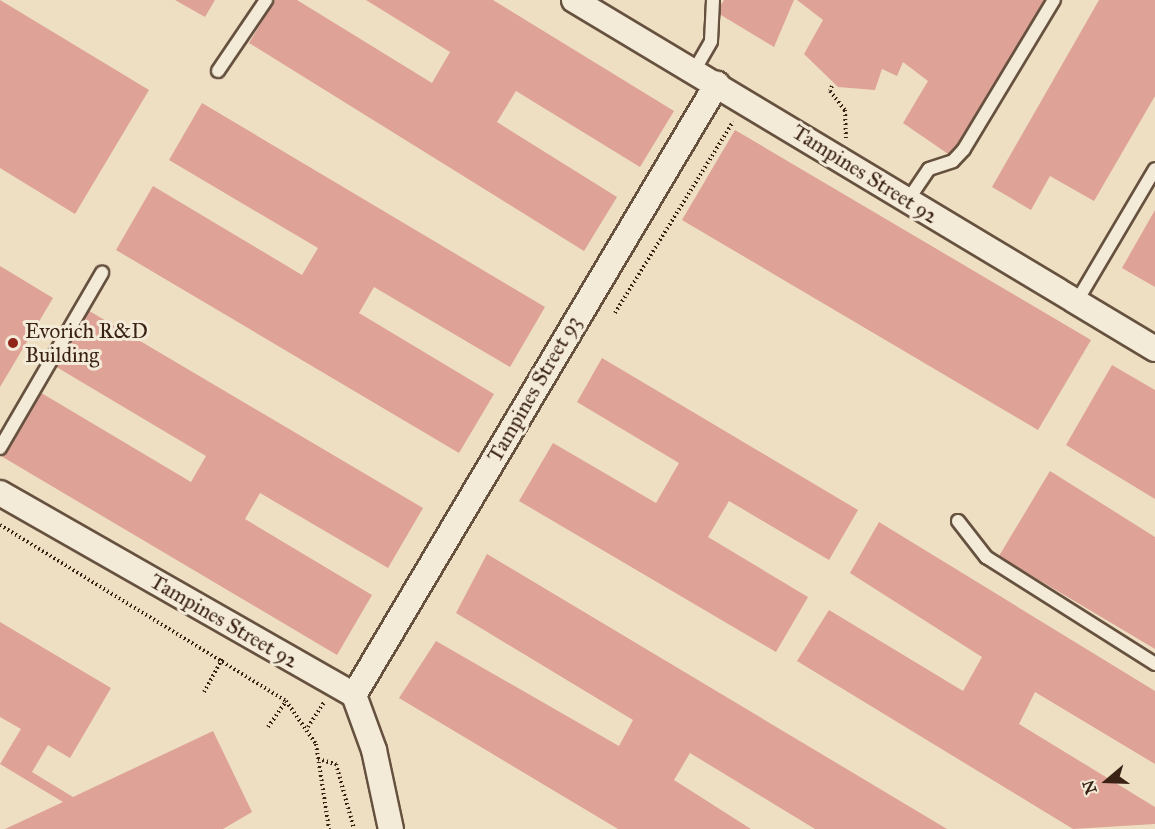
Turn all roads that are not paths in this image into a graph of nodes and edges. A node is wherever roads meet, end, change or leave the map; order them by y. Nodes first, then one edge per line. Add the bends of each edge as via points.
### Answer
1 (266, 0) edge
2 (574, 0) edge
3 (713, 0) edge
4 (1054, 0) edge
5 (218, 70) dead end
6 (694, 71) junction
7 (717, 84) junction
8 (1155, 169) edge
9 (908, 200) junction
10 (102, 273) dead end
11 (1077, 301) junction
12 (1155, 349) edge
13 (0, 448) edge
14 (0, 493) edge
15 (958, 521) dead end
16 (1155, 664) edge
17 (345, 690) junction
18 (383, 799) junction
19 (382, 829) edge
20 (391, 829) edge

1 - 5 lane
2 - 6 street, Tampines Street 92
3 - 6 lane via 711,41
4 - 9 lane via 964,149 953,161 929,169
6 - 7 street, Tampines Street 92
7 - 9 street, Tampines Street 92
7 - 17 street, Tampines Street 93
8 - 11 lane
9 - 11 street, Tampines Street 92
10 - 13 lane
11 - 12 street, Tampines Street 92
14 - 17 street, Tampines Street 92
15 - 16 lane via 986,557
17 - 18 street via 374,750
18 - 19 street
18 - 20 street

